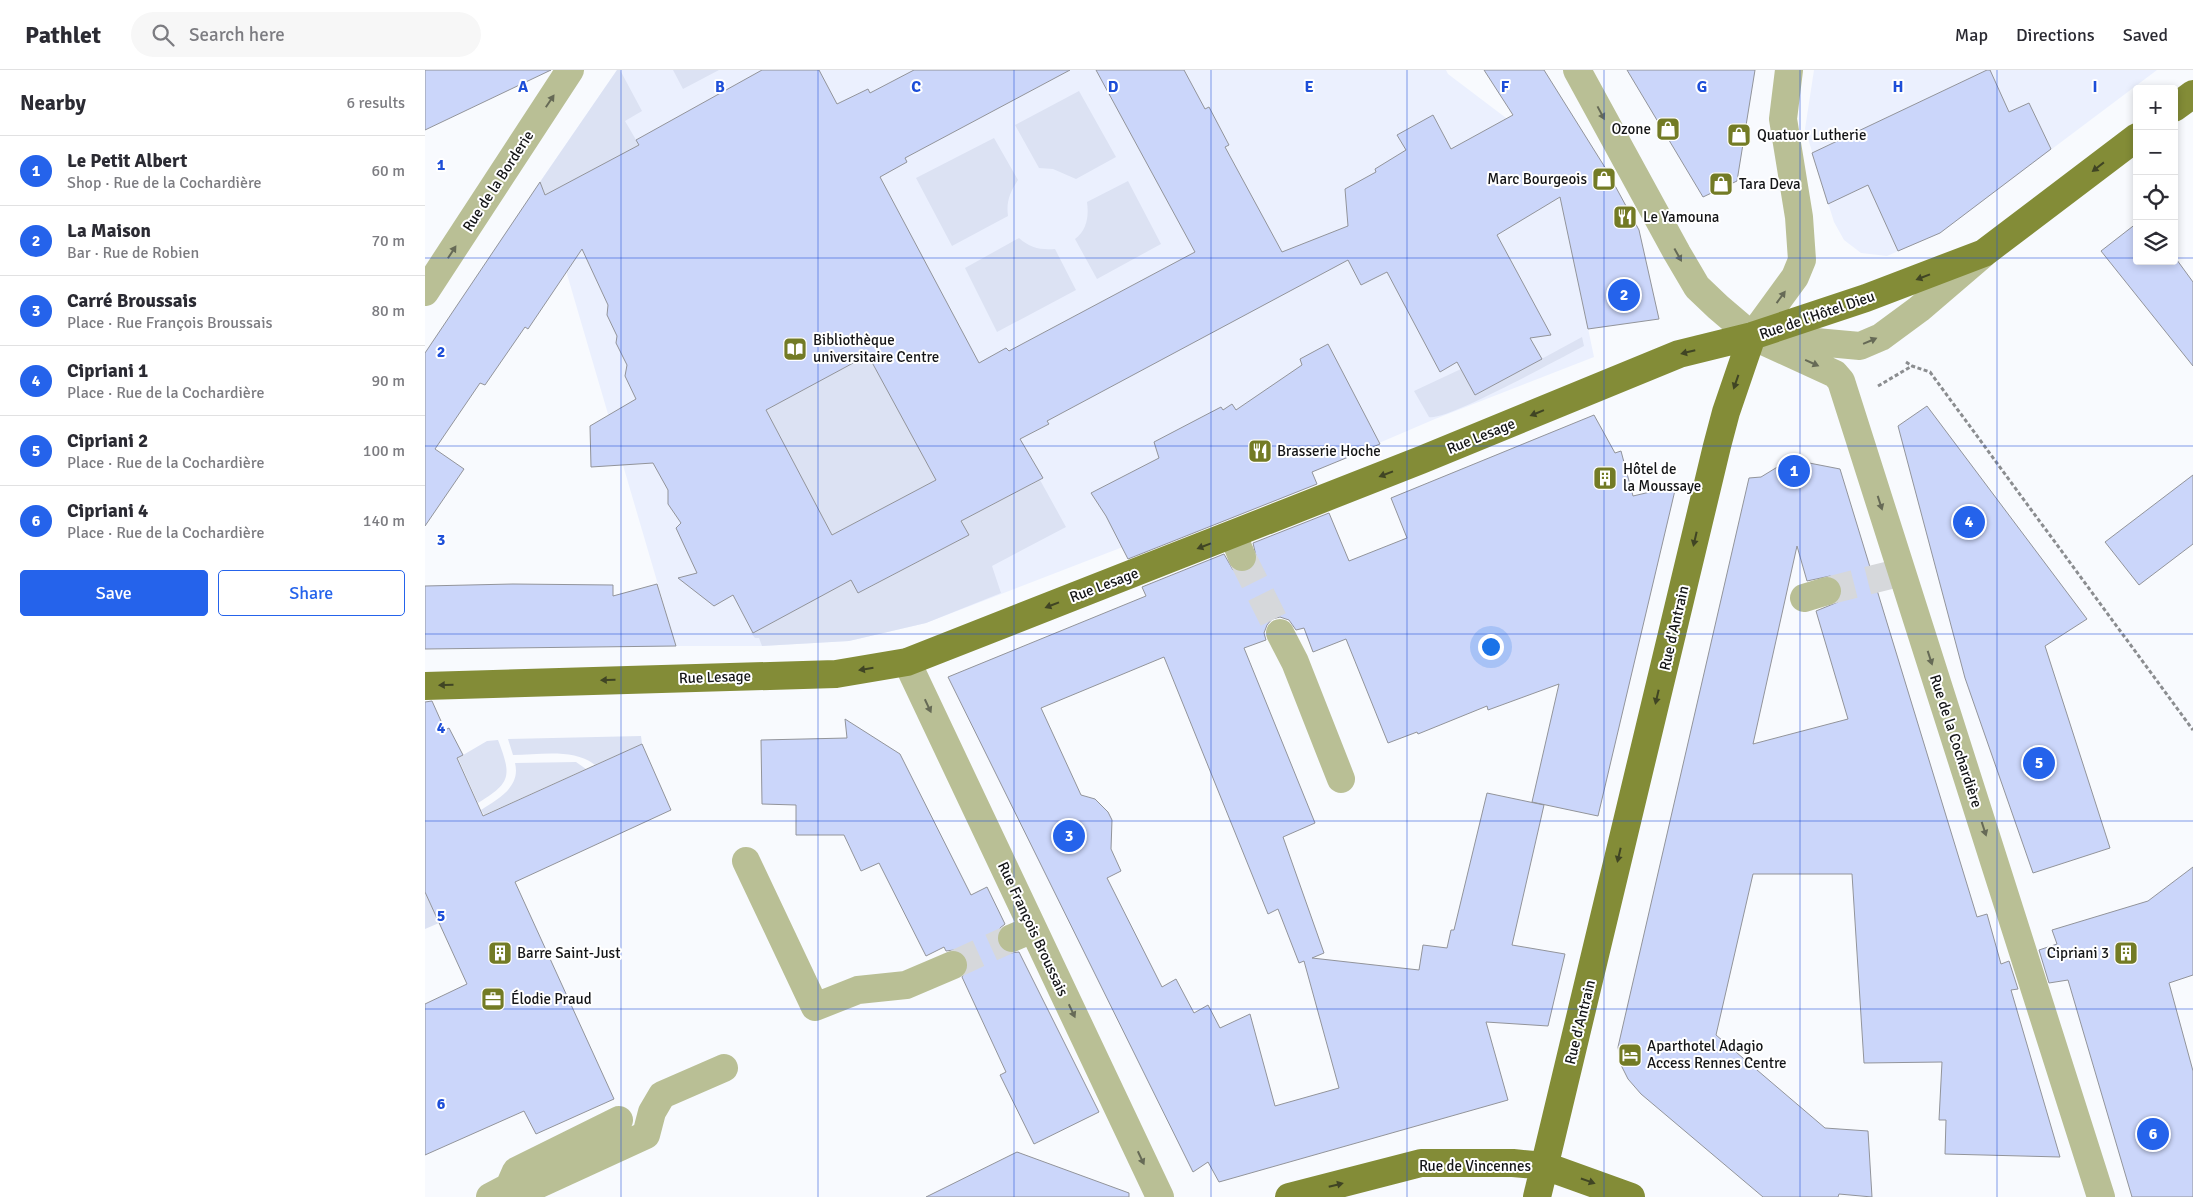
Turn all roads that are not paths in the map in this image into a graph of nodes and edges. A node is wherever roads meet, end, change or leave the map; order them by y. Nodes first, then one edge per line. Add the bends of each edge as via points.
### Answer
1 (570, 70) edge
2 (1577, 70) edge
3 (1789, 70) edge
4 (2193, 94) edge
5 (2178, 105) edge
6 (2133, 140) edge
7 (1984, 253) junction
8 (425, 292) edge
9 (1752, 336) junction
10 (1280, 633) tunnel mouth
11 (907, 662) junction
12 (425, 686) edge
13 (1341, 779) dead end
14 (746, 861) dead end
15 (953, 965) tunnel mouth
16 (724, 1068) dead end
17 (619, 1120) dead end
18 (1545, 1166) junction
19 (500, 1192) edge
20 (1160, 1197) edge
21 (1289, 1197) edge
22 (1537, 1197) edge
23 (1631, 1197) edge
24 (2101, 1197) edge

8 -> 1 street, Rue de la Borderie
2 -> 9 street, Rue de la Cochardière via 1689,274 1718,307
9 -> 3 street, Rue d'Antrain via 1795,277 1802,260 1799,217 1783,119
4 - 5 main road
6 -> 7 main road, Rue de l'Hôtel Dieu
7 -> 9 main road, Rue de l'Hôtel Dieu via 1866,298
9 -> 7 street, Rue de l'Hôtel Dieu via 1860,346 1881,337 1919,309
9 -> 11 main road, Rue Lesage via 1661,361 1237,546
9 -> 18 main road, Rue d'Antrain via 1717,446
9 -> 24 street, Rue de la Cochardière via 1835,374 1841,381
10 - 13 street via 1295,662
11 -> 12 main road, Rue Lesage via 836,674
11 -> 20 street, Rue François Broussais via 1023,933
14 - 15 street via 815,1007 858,990 906,985
16 - 19 street via 663,1096 653,1112 646,1135 535,1186
17 - 19 street via 516,1171
21 -> 18 main road, Rue de Vincennes via 1421,1163
18 - 22 main road, Rue d'Antrain
18 -> 23 main road, Rue de Vincennes

